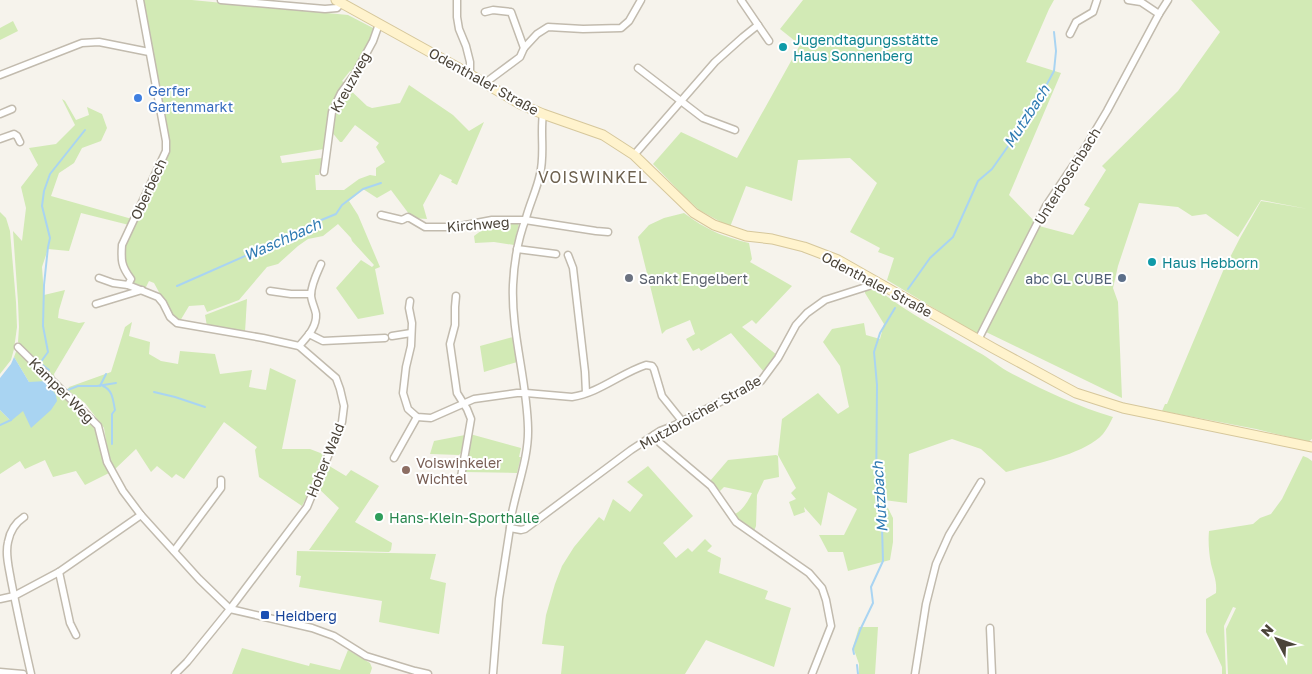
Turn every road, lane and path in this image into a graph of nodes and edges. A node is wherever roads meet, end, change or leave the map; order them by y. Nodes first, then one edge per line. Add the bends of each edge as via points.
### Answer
1 (140, 0) edge
2 (221, 0) edge
3 (457, 0) edge
4 (640, 0) edge
5 (741, 0) edge
6 (1097, 0) edge
7 (1128, 0) edge
8 (1168, 0) edge
9 (339, 1) edge
10 (485, 12) dead end
11 (1160, 14) junction
12 (378, 24) junction
13 (758, 25) junction
14 (1070, 34) dead end
15 (769, 41) dead end
16 (524, 48) junction
17 (149, 52) junction
18 (638, 68) dead end
19 (470, 74) junction
20 (0, 75) edge
21 (485, 83) junction
22 (682, 101) junction
23 (12, 109) dead end
24 (0, 114) edge
25 (543, 114) junction
26 (735, 130) dead end
27 (0, 140) edge
28 (20, 142) dead end
29 (634, 155) junction
30 (324, 172) dead end
31 (381, 215) dead end
32 (525, 220) junction
33 (608, 232) dead end
34 (517, 249) junction
35 (556, 254) dead end
36 (568, 255) dead end
37 (321, 264) dead end
38 (99, 278) dead end
39 (874, 280) junction
40 (128, 284) junction
41 (142, 290) junction
42 (270, 291) dead end
43 (311, 294) junction
44 (456, 296) dead end
45 (410, 300) dead end
46 (96, 304) dead end
47 (411, 333) junction
48 (309, 334) junction
49 (978, 340) junction
50 (299, 346) junction
51 (18, 347) dead end
52 (526, 393) junction
53 (586, 393) junction
54 (463, 403) junction
55 (417, 417) junction
56 (682, 421) junction
57 (654, 435) junction
58 (1312, 446) edge
59 (394, 458) dead end
60 (462, 477) dead end
61 (221, 480) dead end
62 (981, 482) dead end
63 (141, 515) junction
64 (24, 517) dead end
65 (510, 528) junction
66 (174, 551) junction
67 (59, 572) junction
68 (14, 596) junction
69 (0, 599) edge
70 (230, 609) junction
71 (990, 628) dead end
72 (76, 635) dead end
73 (0, 672) edge
74 (23, 674) edge
75 (31, 674) edge
76 (175, 674) edge
77 (428, 674) edge
78 (493, 674) edge
79 (812, 674) edge
80 (915, 674) edge
81 (992, 674) edge

1 - 17 street, Oberbech
2 - 9 street via 325,9 337,8
3 - 19 street via 456,18 470,62
4 - 16 street via 629,21 621,28 548,27
5 - 13 street
6 - 14 street via 1093,12 1076,22
7 - 11 street via 1141,2
8 - 11 street, Unterboschbach
9 - 12 main road, Odenthaler Straße
10 - 16 street via 511,12
11 - 49 street, Unterboschbach via 1085,148 1046,206
12 - 19 main road, Odenthaler Straße
12 - 30 street, Kreuzweg via 373,40 332,112
13 - 15 street
13 - 22 street via 714,62
16 - 21 street via 520,57
17 - 20 street via 99,42 82,44
17 - 40 street, Oberbech via 166,151 122,245 121,258 124,272 130,279
18 - 22 street
19 - 21 main road, Odenthaler Straße
21 - 25 main road, Odenthaler Straße
22 - 26 street via 702,118
22 - 29 street
23 - 24 street
25 - 29 main road, Odenthaler Straße via 603,135
25 - 32 street via 543,161
27 - 28 street via 14,134
29 - 39 main road, Odenthaler Straße via 694,213 714,225 746,236 804,247 838,260
31 - 32 street, Kirchweg via 402,220 408,218 424,227
32 - 33 street, Kirchweg
32 - 34 street
34 - 35 street
34 - 52 street via 513,282 514,316
36 - 53 street via 573,268
37 - 43 street
38 - 40 street
39 - 49 main road, Odenthaler Straße
39 - 56 street, Mutzbroicher Straße via 869,286 825,300 807,313 761,381
40 - 41 street
41 - 46 street
41 - 50 street, Hoher Wald via 158,298 177,323
42 - 43 street
43 - 48 street via 316,315
44 - 54 street via 450,344 457,393
45 - 47 street
47 - 48 street via 323,341
47 - 55 street via 404,393 408,409
48 - 50 street
49 - 58 main road, Odenthaler Straße via 1076,393 1123,408
50 - 70 street, Hoher Wald via 336,378 344,406 342,422 307,506
51 - 63 street, Kamper Weg via 98,426 107,462
52 - 53 street via 572,397
52 - 54 street
52 - 65 street via 528,430
53 - 56 street via 649,366 655,371 662,396
54 - 55 street via 431,418
54 - 60 street via 470,419
55 - 59 street
56 - 57 street, Mutzbroicher Straße
57 - 65 street, Mutzbroicher Straße via 525,529
57 - 79 street via 711,486 736,522 809,573 822,588 831,626
61 - 66 street via 221,488
62 - 80 street via 948,535 936,564
63 - 66 street, Kamper Weg
63 - 67 street
64 - 68 street via 10,532 7,544
65 - 78 street via 499,598
66 - 70 street, Kamper Weg
67 - 68 street
67 - 72 street via 70,623
68 - 69 street
68 - 75 street
70 - 76 street, Hoher Wald
70 - 77 street via 312,628 334,636 366,656
71 - 81 street
73 - 74 street

